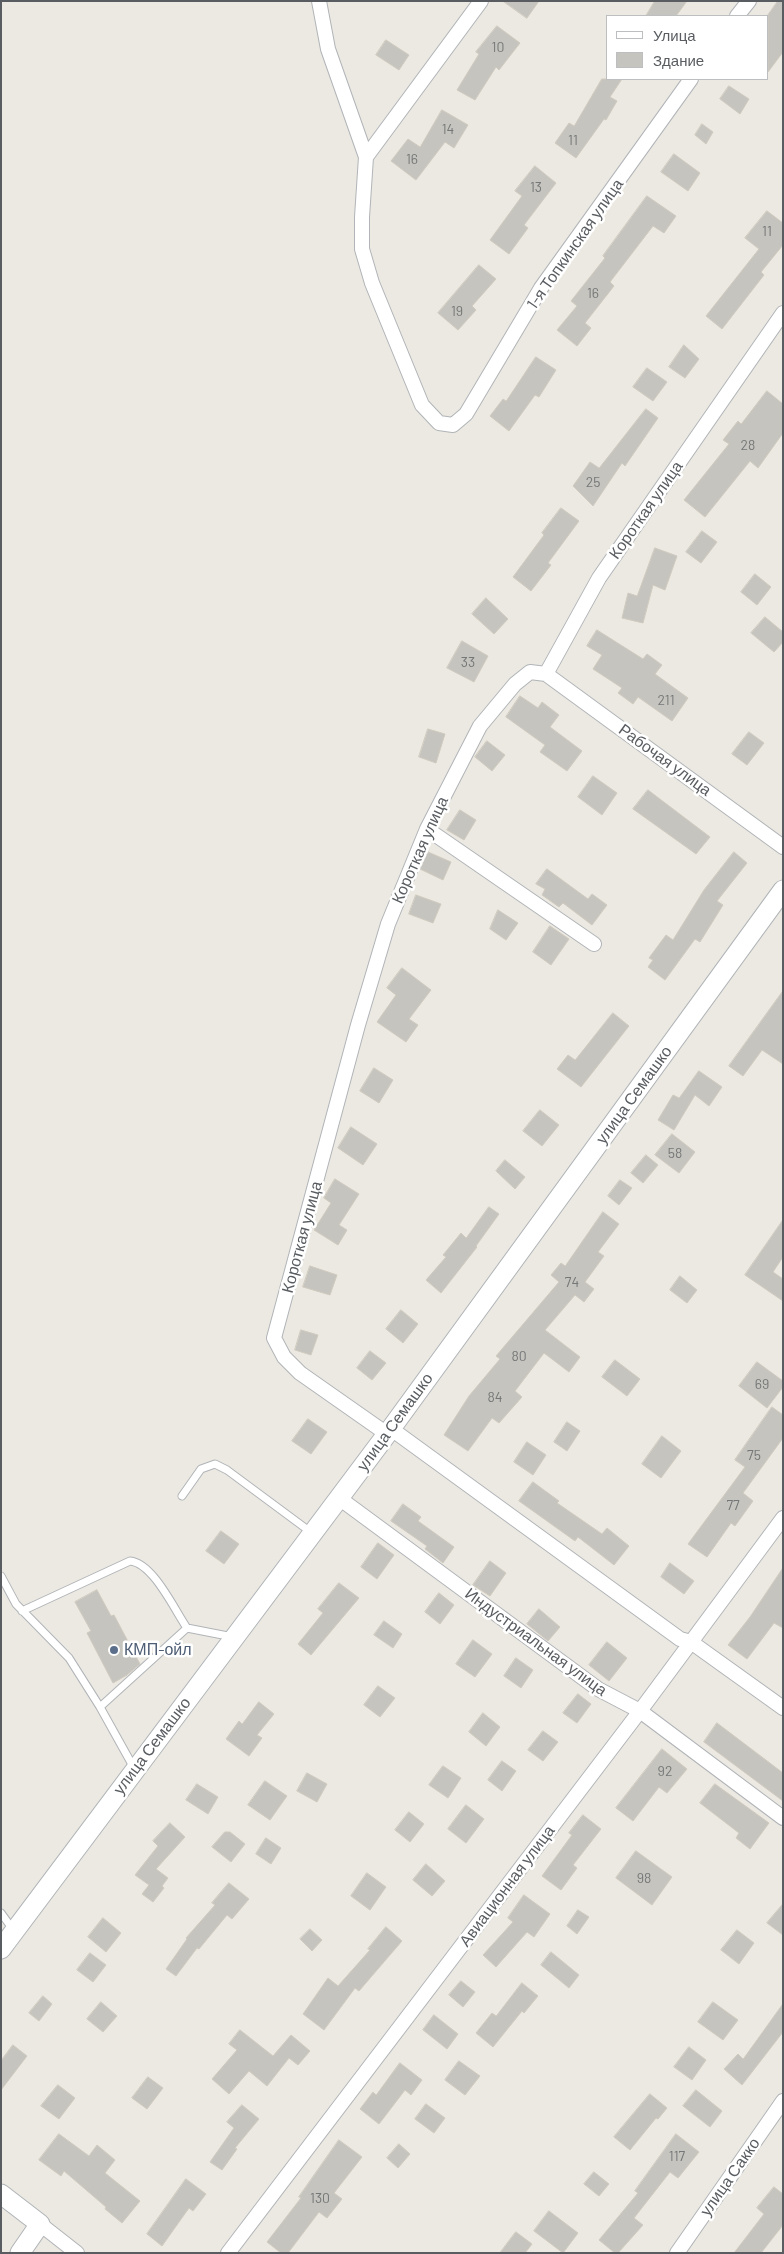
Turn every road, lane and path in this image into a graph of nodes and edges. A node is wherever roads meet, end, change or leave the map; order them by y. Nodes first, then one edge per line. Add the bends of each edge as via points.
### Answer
1 (319, 1) edge
2 (481, 1) edge
3 (749, 1) edge
4 (738, 15) edge
5 (690, 80) edge
6 (366, 157) junction
7 (783, 313) edge
8 (546, 674) junction
9 (427, 828) junction
10 (783, 847) edge
11 (783, 890) edge
12 (594, 944) dead end
13 (389, 1431) junction
14 (182, 1496) dead end
15 (339, 1498) junction
16 (783, 1518) edge
17 (312, 1534) junction
18 (1, 1576) edge
19 (22, 1610) junction
20 (187, 1628) junction
21 (233, 1637) junction
22 (692, 1642) junction
23 (100, 1707) junction
24 (783, 1708) edge
25 (640, 1711) junction
26 (135, 1769) junction
27 (783, 1818) edge
28 (1, 1913) edge
29 (14, 1931) junction
30 (1, 1949) edge
31 (783, 2100) edge
32 (1, 2194) edge
33 (40, 2224) junction
34 (20, 2253) edge
35 (77, 2253) edge
36 (228, 2253) edge
37 (677, 2253) edge

1 - 6 street via 328,50
2 - 6 street
3 - 4 street
5 - 6 street, 1-я Топкинская улица via 541,288 466,414 453,424 439,423 422,404 372,284 362,249
7 - 8 street, Короткая улица via 599,578
8 - 9 street, Короткая улица via 530,672 515,684 480,726
8 - 10 street, Рабочая улица
9 - 12 street
9 - 13 street, Короткая улица via 385,934 274,1338 284,1357 300,1373
11 - 13 main road, улица Семашко
13 - 15 main road, улица Семашко
13 - 22 street via 680,1640
14 - 17 lane via 201,1469 215,1464
15 - 17 main road, улица Семашко
15 - 25 street, Индустриальная улица via 598,1689
16 - 22 street, Авиационная улица
17 - 21 main road, улица Семашко
18 - 19 lane
19 - 20 lane via 130,1561 149,1569
19 - 23 lane via 69,1658
20 - 21 lane
20 - 23 lane
21 - 26 main road, улица Семашко
22 - 24 street
22 - 25 street, Авиационная улица
23 - 26 lane
25 - 27 street, Индустриальная улица
25 - 36 street, Авиационная улица
26 - 29 main road, улица Семашко
28 - 29 lane
29 - 30 main road, улица Семашко
31 - 37 street, улица Сакко
32 - 33 main road
33 - 34 main road
33 - 35 street

